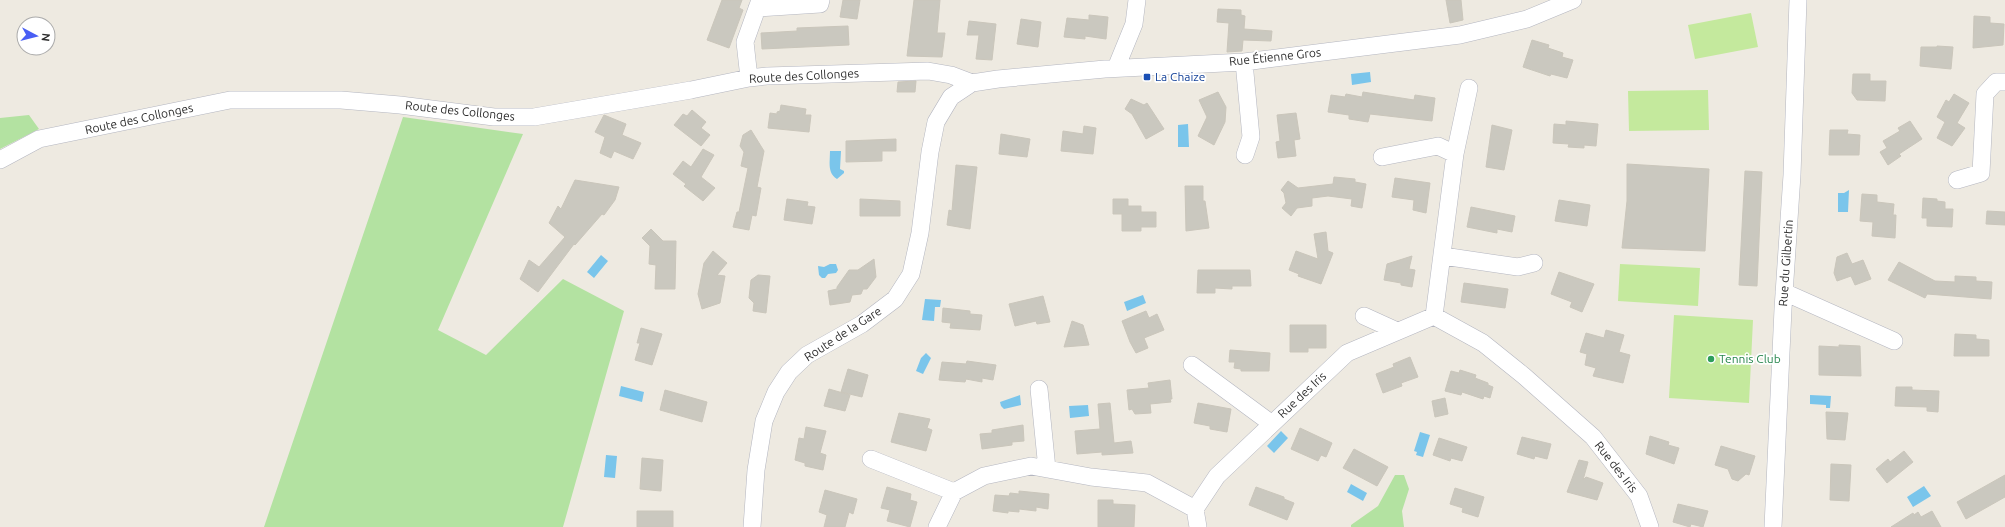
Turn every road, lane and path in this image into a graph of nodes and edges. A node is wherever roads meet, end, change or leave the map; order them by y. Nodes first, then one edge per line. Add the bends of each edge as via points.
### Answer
1 (821, 0) edge
2 (1137, 0) edge
3 (1573, 0) edge
4 (1798, 0) edge
5 (759, 4) edge
6 (1244, 62) junction
7 (1116, 68) junction
8 (749, 78) junction
9 (2005, 82) edge
10 (972, 83) junction
11 (1469, 88) dead end
12 (1455, 154) junction
13 (1244, 155) dead end
14 (1382, 157) dead end
15 (0, 160) edge
16 (1958, 180) dead end
17 (1443, 256) junction
18 (1534, 263) dead end
19 (1784, 292) junction
20 (1364, 316) dead end
21 (1434, 316) junction
22 (1397, 331) junction
23 (1894, 341) dead end
24 (1192, 365) dead end
25 (1039, 389) dead end
26 (1272, 424) junction
27 (870, 459) dead end
28 (1047, 469) junction
29 (954, 492) junction
30 (1195, 509) junction
31 (1198, 526) edge
32 (752, 527) edge
33 (937, 527) edge
34 (1650, 527) edge
35 (1773, 527) edge

1 - 5 street via 820,4
2 - 7 street via 1134,24
3 - 6 street, Rue Étienne Gros via 1527,19 1480,31
4 - 19 street, Rue du Gilbertin via 1792,175
5 - 8 street via 745,42
6 - 7 street, Rue Étienne Gros
6 - 13 street via 1251,137
7 - 10 street, Rue Étienne Gros
8 - 10 street, Route des Collonges via 928,71 951,75
8 - 15 street, Route des Collonges via 542,116 511,118 341,100 230,100 39,140
9 - 16 street via 1996,82 1985,94 1980,173
10 - 32 street, Route de la Gare via 951,97 936,122 920,233 911,274 895,299 862,324 807,355 789,372 776,392 764,421 756,470
11 - 12 street
12 - 14 street via 1438,146
12 - 17 street
17 - 18 street via 1518,267
17 - 21 street
19 - 23 street
19 - 35 street, Rue du Gilbertin
20 - 22 street
21 - 22 street, Rue des Iris
21 - 34 street, Rue des Iris via 1483,343 1592,437 1639,496
22 - 26 street, Rue des Iris via 1347,352
24 - 26 street
25 - 28 street
26 - 30 street, Rue des Iris via 1217,476
27 - 29 street
28 - 29 street via 1031,466 984,476
28 - 30 street via 1147,483
29 - 33 street
30 - 31 street

